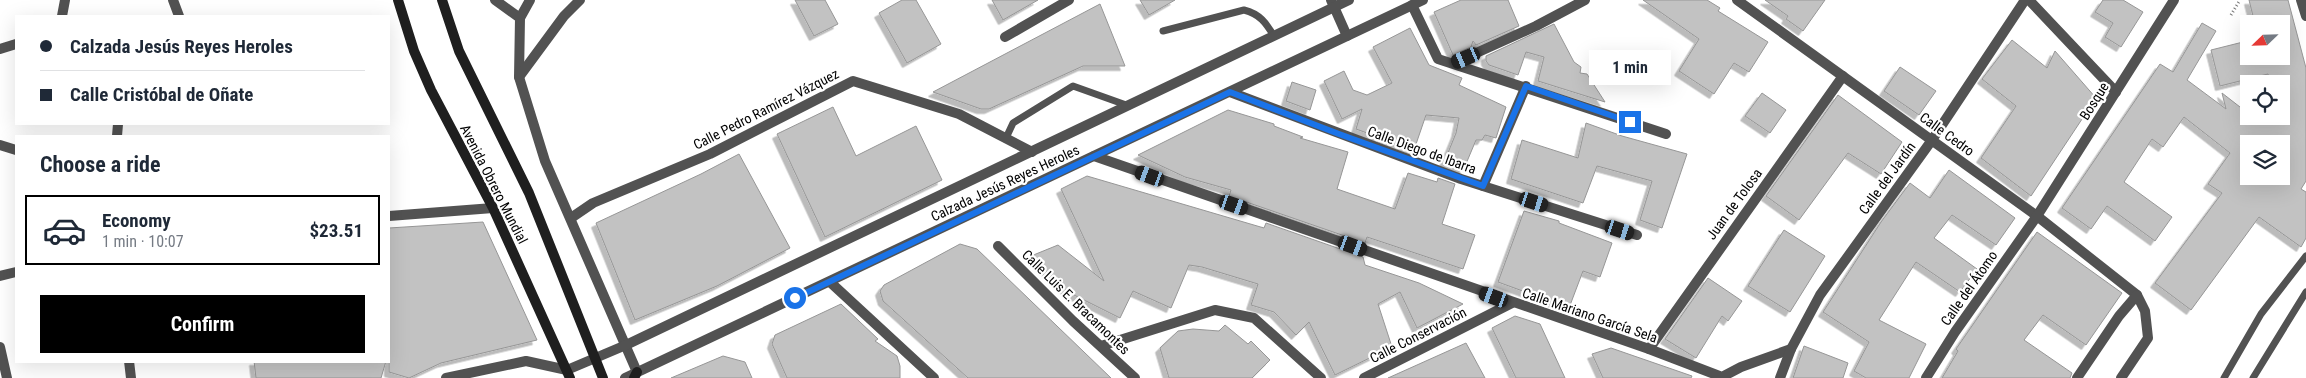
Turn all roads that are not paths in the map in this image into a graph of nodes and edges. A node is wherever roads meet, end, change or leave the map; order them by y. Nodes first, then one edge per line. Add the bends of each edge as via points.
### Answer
1 (65, 0) edge
2 (173, 0) edge
3 (398, 0) edge
4 (442, 0) edge
5 (495, 0) edge
6 (530, 0) edge
7 (580, 0) edge
8 (1069, 0) edge
9 (1349, 0) edge
10 (1423, 0) edge
11 (1585, 0) edge
12 (1738, 0) edge
13 (2025, 0) edge
14 (2030, 0) edge
15 (2174, 0) edge
16 (2301, 0) edge
17 (1333, 4) edge
18 (1412, 5) junction
19 (62, 15) edge
20 (179, 15) edge
21 (2306, 16) edge
22 (520, 18) junction
23 (1163, 31) dead end
24 (1274, 36) junction
25 (1347, 36) junction
26 (1005, 37) dead end
27 (15, 44) edge
28 (0, 50) edge
29 (1454, 63) junction
30 (1843, 76) junction
31 (519, 77) junction
32 (1526, 86) junction
33 (1230, 92) junction
34 (2116, 92) junction
35 (1129, 106) junction
36 (1666, 134) dead end
37 (1006, 138) junction
38 (1932, 140) junction
39 (0, 145) edge
40 (15, 150) edge
41 (1032, 152) junction
42 (1094, 156) junction
43 (1483, 186) junction
44 (493, 208) junction
45 (390, 216) edge
46 (2037, 216) junction
47 (571, 218) junction
48 (1637, 235) dead end
49 (998, 246) dead end
50 (2306, 256) edge
51 (15, 272) edge
52 (0, 276) edge
53 (830, 282) junction
54 (2306, 292) edge
55 (2137, 295) junction
56 (1512, 303) junction
57 (626, 345) junction
58 (1101, 346) junction
59 (0, 347) edge
60 (1792, 349) junction
61 (1649, 350) junction
62 (596, 359) junction
63 (129, 363) edge
64 (569, 374) edge
65 (636, 375) edge
66 (931, 377) edge
67 (7, 378) edge
68 (131, 378) edge
69 (446, 378) edge
70 (603, 378) edge
71 (625, 378) edge
72 (1136, 378) edge
73 (1321, 378) edge
74 (1364, 378) edge
75 (1721, 378) edge
76 (1780, 378) edge
77 (1926, 378) edge
78 (2077, 378) edge
79 (2121, 378) edge
80 (2224, 378) edge
81 (2253, 378) edge

1 - 19 street
2 - 20 street
3 - 44 main road, Avenida Obrero Mundial via 414,51 431,90
4 - 62 main road, Avenida Obrero Mundial via 465,65 529,193
5 - 22 street
6 - 22 street
7 - 31 street via 564,16
8 - 26 street
9 - 17 street, Calzada Jesús Reyes Heroles
10 - 18 street, Calzada Jesús Reyes Heroles
11 - 29 street
12 - 30 street, Calle Cedro
13 - 38 street, Calle del Jardín
14 - 34 street
15 - 34 street, Bosque
16 - 21 street
17 - 24 street, Calzada Jesús Reyes Heroles
17 - 25 street
18 - 25 street, Calzada Jesús Reyes Heroles
18 - 29 street via 1438,59
22 - 31 street
23 - 24 lane via 1244,10 1255,12
24 - 35 street, Calzada Jesús Reyes Heroles
25 - 33 street, Calzada Jesús Reyes Heroles
27 - 28 street
29 - 32 street
30 - 38 street, Calle Cedro
30 - 61 street, Juan de Tolosa
31 - 47 street via 545,161
32 - 36 street
32 - 43 street
33 - 42 street, Calzada Jesús Reyes Heroles
33 - 43 street, Calle Diego de Ibarra
34 - 46 street, Bosque
35 - 37 lane via 1073,86 1014,122
35 - 41 street, Calzada Jesús Reyes Heroles
37 - 41 street, Calle Pedro Ramírez Vázquez
37 - 47 street, Calle Pedro Ramírez Vázquez via 959,114 854,81 710,154 593,202
38 - 46 street, Calle Cedro
38 - 60 street, Calle del Jardín via 1820,295
39 - 40 street
41 - 57 street, Calzada Jesús Reyes Heroles
42 - 53 street, Calzada Jesús Reyes Heroles
42 - 56 street, Calle Mariano García Sela
43 - 48 street, Calle Diego de Ibarra
44 - 45 street
44 - 64 main road, Avenida Obrero Mundial
46 - 55 street, Calle Cedro
46 - 77 street, Calle del Átomo via 1954,332
47 - 57 street
49 - 58 street, Calle Luis E. Bracamontes
50 - 80 lane via 2261,314
51 - 52 street
53 - 65 street, Calzada Jesús Reyes Heroles
53 - 66 street
54 - 81 lane
55 - 78 street
55 - 79 street via 2145,311 2148,338
56 - 61 street, Calle Mariano García Sela
56 - 74 street, Calle Conservación
57 - 62 street, Calzada Jesús Reyes Heroles
57 - 65 street
58 - 72 street, Calle Luis E. Bracamontes
58 - 73 street via 1215,310 1254,318
59 - 67 street
60 - 75 street, Calle Mariano García Sela via 1741,367
60 - 76 street, Calle del Jardín
61 - 75 street, Calle Mariano García Sela
62 - 64 street, Calzada Jesús Reyes Heroles
62 - 70 main road, Avenida Obrero Mundial
63 - 68 street
64 - 69 street via 526,361
65 - 71 street, Calzada Jesús Reyes Heroles

